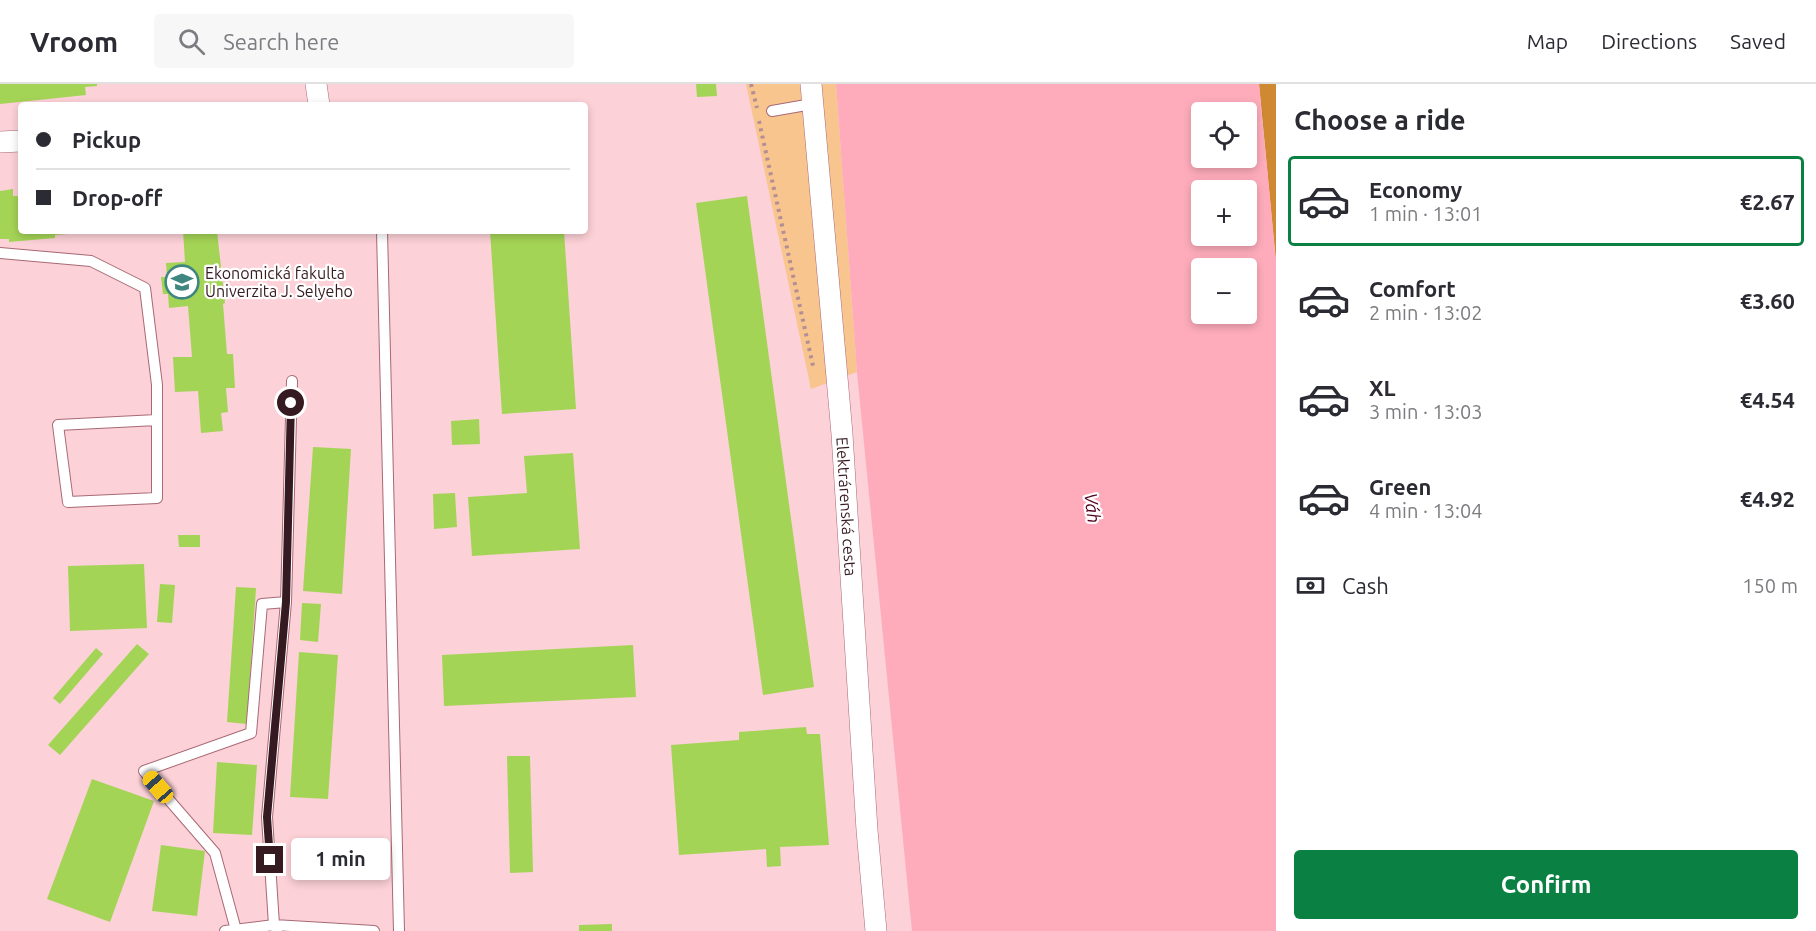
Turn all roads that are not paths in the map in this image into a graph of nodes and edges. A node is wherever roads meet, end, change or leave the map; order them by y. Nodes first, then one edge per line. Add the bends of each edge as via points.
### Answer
1 (316, 84) edge
2 (811, 94) edge
3 (319, 102) edge
4 (772, 111) dead end
5 (18, 141) edge
6 (0, 142) edge
7 (381, 234) edge
8 (0, 253) edge
9 (292, 381) dead end
10 (157, 420) junction
11 (286, 602) junction
12 (275, 928) edge
13 (230, 930) edge
14 (374, 931) edge
15 (399, 931) edge
16 (876, 931) edge

1 - 3 street
2 - 4 lane
2 - 16 street, Elektrárenská cesta via 842,434
5 - 6 street
7 - 15 lane
8 - 10 lane via 91,261 146,288
9 - 11 lane
10 - 10 lane via 58,425 68,502 157,498
11 - 12 lane via 267,817
11 - 13 lane via 262,604 251,733 144,771 215,853
12 - 13 lane
12 - 14 lane

